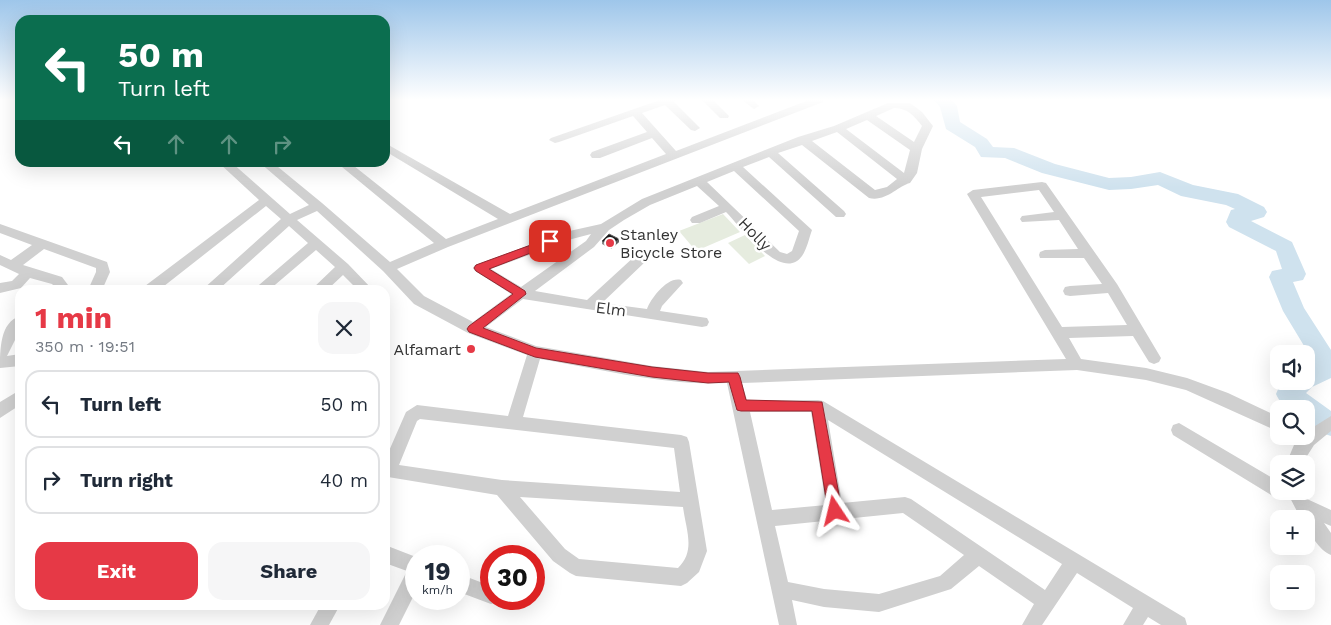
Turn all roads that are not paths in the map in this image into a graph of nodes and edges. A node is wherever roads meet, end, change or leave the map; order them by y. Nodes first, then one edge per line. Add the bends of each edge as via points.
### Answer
1 (585, 129) edge
2 (651, 129) edge
3 (743, 129) edge
4 (834, 129) edge
5 (840, 129) edge
6 (888, 129) edge
7 (926, 129) edge
8 (654, 133) junction
9 (802, 139) junction
10 (555, 140) dead end
11 (390, 149) edge
12 (916, 149) junction
13 (770, 152) junction
14 (596, 155) dead end
15 (674, 156) junction
16 (735, 166) junction
17 (229, 167) edge
18 (270, 167) edge
19 (350, 167) edge
20 (698, 180) junction
21 (906, 180) junction
22 (266, 200) junction
23 (318, 206) junction
24 (728, 207) junction
25 (840, 214) dead end
26 (1062, 216) junction
27 (1026, 219) dead end
28 (290, 220) junction
29 (510, 220) junction
30 (696, 220) dead end
31 (605, 227) junction
32 (0, 228) edge
33 (316, 243) junction
34 (42, 244) junction
35 (444, 244) junction
36 (1087, 252) junction
37 (1045, 255) dead end
38 (640, 259) dead end
39 (0, 260) edge
40 (13, 265) junction
41 (343, 267) junction
42 (388, 268) junction
43 (27, 272) junction
44 (676, 283) dead end
45 (17, 285) edge
46 (61, 285) edge
47 (97, 285) edge
48 (156, 285) edge
49 (215, 285) edge
50 (266, 285) edge
51 (323, 285) edge
52 (361, 285) edge
53 (15, 286) edge
54 (0, 288) edge
55 (1112, 288) junction
56 (1070, 291) dead end
57 (521, 294) junction
58 (590, 306) junction
59 (652, 314) junction
60 (702, 322) dead end
61 (15, 326) edge
62 (473, 329) junction
63 (1136, 330) junction
64 (1059, 333) junction
65 (535, 352) junction
66 (0, 354) edge
67 (1154, 358) dead end
68 (15, 361) edge
69 (1077, 364) junction
70 (734, 377) junction
71 (741, 406) junction
72 (818, 406) junction
73 (1270, 421) edge
74 (514, 423) junction
75 (1327, 426) edge
76 (1179, 430) dead end
77 (1315, 432) edge
78 (1270, 486) edge
79 (502, 488) junction
80 (690, 500) junction
81 (1299, 500) edge
82 (1301, 500) edge
83 (835, 511) junction
84 (766, 518) junction
85 (1331, 518) edge
86 (1331, 547) edge
87 (978, 555) junction
88 (390, 556) edge
89 (1075, 561) junction
90 (405, 562) edge
91 (780, 589) junction
92 (405, 594) edge
93 (1047, 602) junction
94 (1146, 605) junction
95 (328, 610) edge
96 (318, 625) edge
97 (389, 625) edge
98 (788, 625) edge
99 (1031, 625) edge
100 (1132, 625) edge
101 (1178, 625) edge

1 - 10 street
2 - 8 street
3 - 15 street
4 - 9 street
5 - 21 street
6 - 12 street
7 - 12 street
8 - 14 street
8 - 15 street
9 - 13 street
9 - 21 street via 874,195 891,190
11 - 29 street
12 - 21 street via 911,173
13 - 16 street
13 - 25 street
15 - 29 street
16 - 20 street
16 - 24 street, Holly via 806,230 797,254 788,259 776,256
17 - 22 street
18 - 23 street
19 - 35 street
20 - 24 street, Holly
20 - 31 street via 646,202
22 - 28 street
22 - 48 street
23 - 28 street
23 - 42 street
24 - 30 street
26 - 27 street
26 - 36 street
26 - 64 street via 1042,186 973,194
28 - 33 street
28 - 49 street
29 - 35 street
31 - 57 street via 590,244
31 - 57 street via 569,235 480,268
32 - 34 street
33 - 41 street
33 - 50 street
34 - 40 street
34 - 47 street via 102,265 103,272
35 - 42 street
36 - 37 street
36 - 55 street
38 - 58 street
39 - 40 street
40 - 43 street
41 - 51 street
41 - 52 street
42 - 62 street via 419,300
43 - 45 street
43 - 46 street via 57,280
44 - 59 street via 656,303
53 - 54 street
55 - 56 street
55 - 63 street
57 - 58 street, Elm
57 - 62 street
58 - 59 street, Elm
59 - 60 street, Elm
61 - 66 street
62 - 65 street
63 - 64 street
63 - 67 street
64 - 69 street
65 - 70 street via 652,372 708,378
65 - 74 street
66 - 68 street via 1,362
69 - 70 street
69 - 73 street via 1134,371 1186,384
70 - 71 street
71 - 72 street
71 - 84 street
72 - 83 street
72 - 89 street
74 - 79 street via 417,412 411,417 391,465 394,472
74 - 80 street via 681,442
75 - 77 street
76 - 78 street
79 - 80 street
79 - 80 street via 559,555 576,568 681,577 693,566 698,551
81 - 86 street
82 - 85 street
83 - 84 street
83 - 87 street via 905,505
84 - 91 street
87 - 91 street via 945,583 879,604
87 - 93 street
88 - 90 street
89 - 93 street
89 - 94 street
91 - 98 street
92 - 97 street
93 - 99 street
94 - 100 street
94 - 101 street
95 - 96 street

